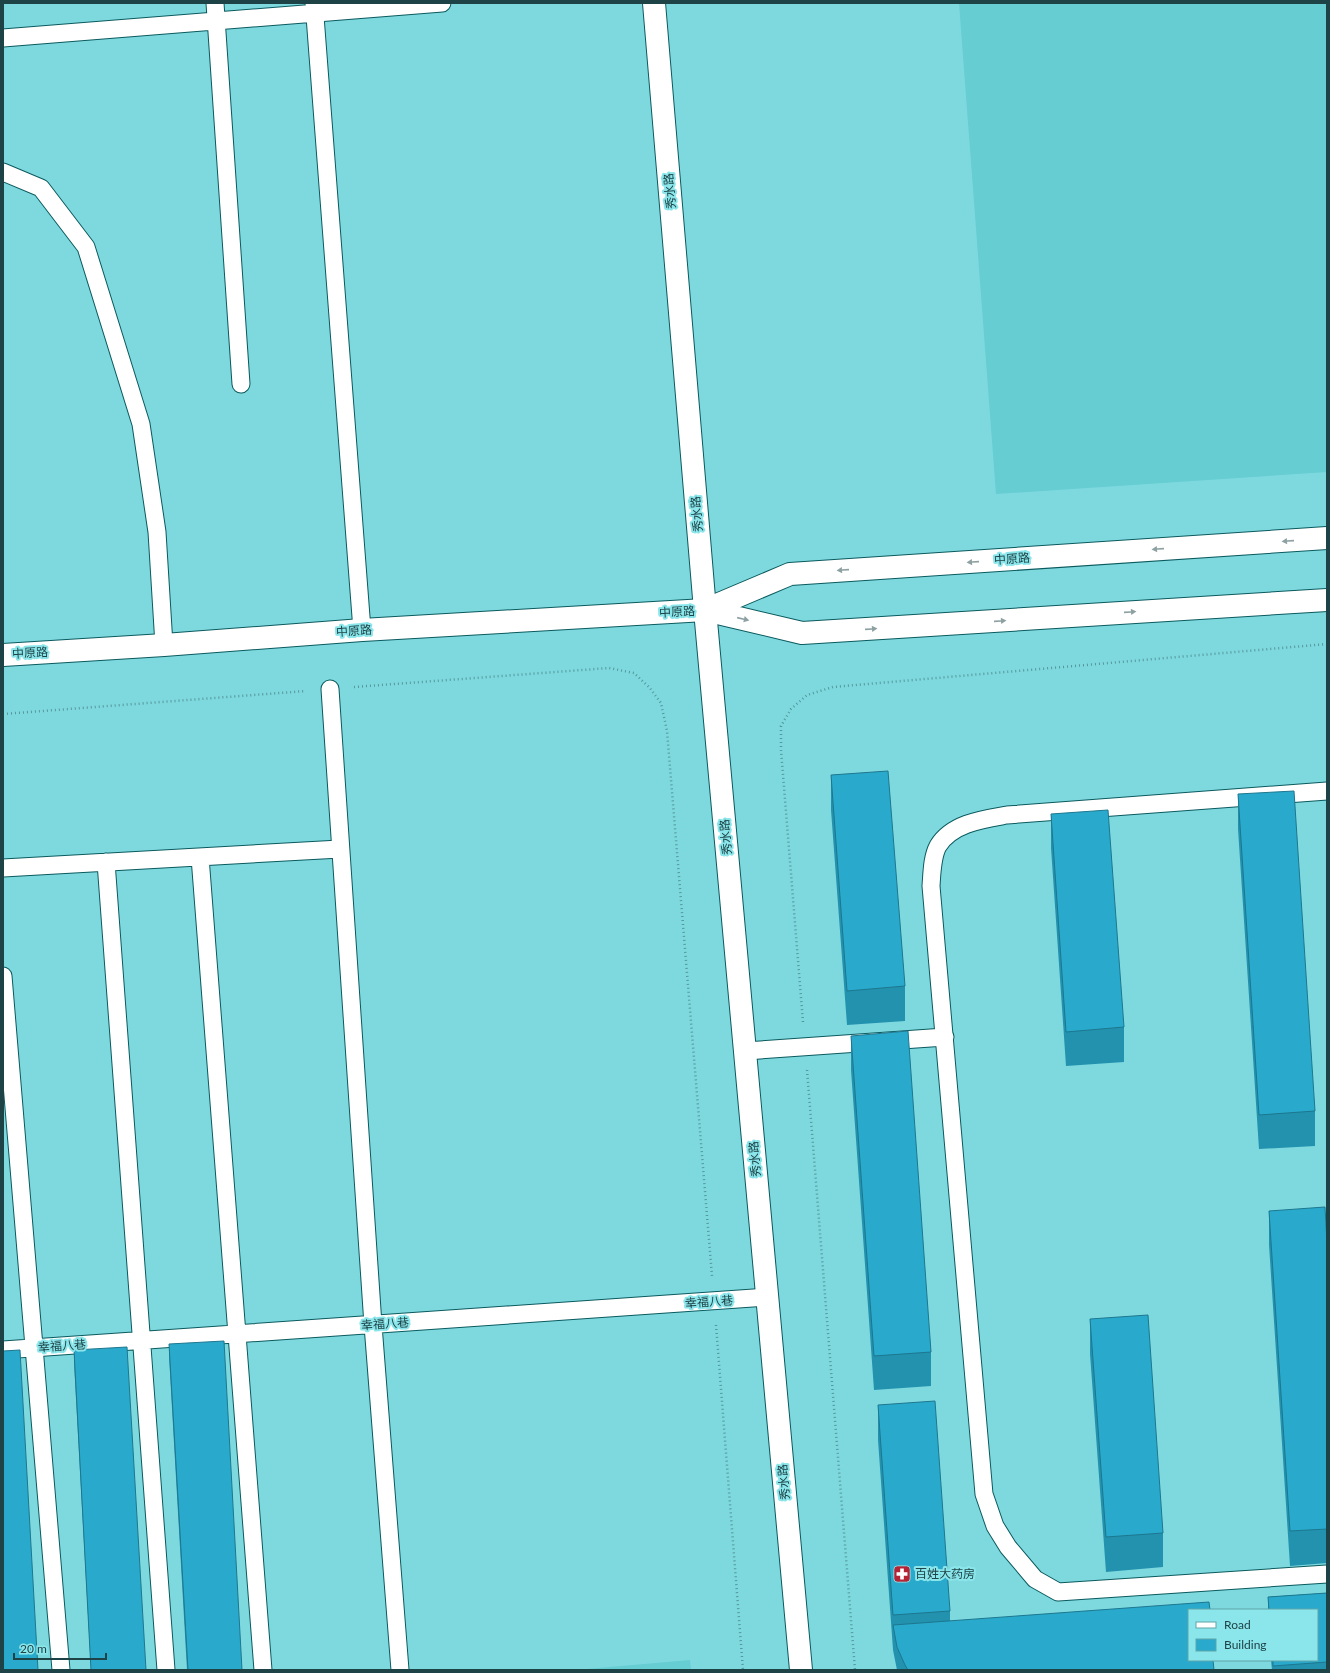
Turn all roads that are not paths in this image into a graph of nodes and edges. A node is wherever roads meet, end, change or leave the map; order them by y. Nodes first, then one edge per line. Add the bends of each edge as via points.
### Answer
1 (215, 3) edge
2 (442, 3) edge
3 (654, 3) edge
4 (314, 8) edge
5 (216, 22) junction
6 (3, 38) edge
7 (3, 172) edge
8 (241, 384) dead end
9 (1327, 538) edge
10 (1327, 600) edge
11 (705, 610) junction
12 (362, 630) junction
13 (164, 645) junction
14 (3, 655) edge
15 (330, 689) dead end
16 (1327, 791) edge
17 (340, 849) junction
18 (200, 856) junction
19 (106, 862) junction
20 (3, 868) edge
21 (3, 976) edge
22 (945, 1037) junction
23 (746, 1051) junction
24 (768, 1298) junction
25 (373, 1325) junction
26 (237, 1334) junction
27 (142, 1341) junction
28 (34, 1348) junction
29 (3, 1350) edge
30 (1327, 1574) edge
31 (61, 1670) edge
32 (166, 1670) edge
33 (263, 1670) edge
34 (400, 1670) edge
35 (801, 1670) edge

1 - 5 lane
2 - 4 lane
3 - 11 main road, 秀水路
4 - 5 lane
4 - 12 lane
5 - 6 lane
5 - 8 lane
7 - 13 lane via 41,188 86,247 141,424 157,532
9 -> 11 main road, 中原路 via 790,574
11 -> 10 main road, 中原路 via 802,634
11 - 12 main road, 中原路
11 - 23 main road, 秀水路
12 - 13 main road, 中原路
13 - 14 main road, 中原路
15 - 17 lane
16 - 22 lane via 1007,815 980,820 954,830 938,846 931,886
17 - 18 lane
17 - 25 lane
18 - 19 lane
18 - 26 lane
19 - 20 lane
19 - 27 lane
21 - 28 lane
22 - 23 lane
22 - 30 lane via 984,1494 994,1526 1008,1547 1035,1579 1058,1592
23 - 24 main road, 秀水路
24 - 25 lane, 幸福八巷
24 - 35 main road, 秀水路
25 - 26 lane, 幸福八巷
25 - 34 lane
26 - 27 lane, 幸福八巷
26 - 33 lane
27 - 28 lane, 幸福八巷
27 - 32 lane
28 - 29 lane, 幸福八巷
28 - 31 lane

